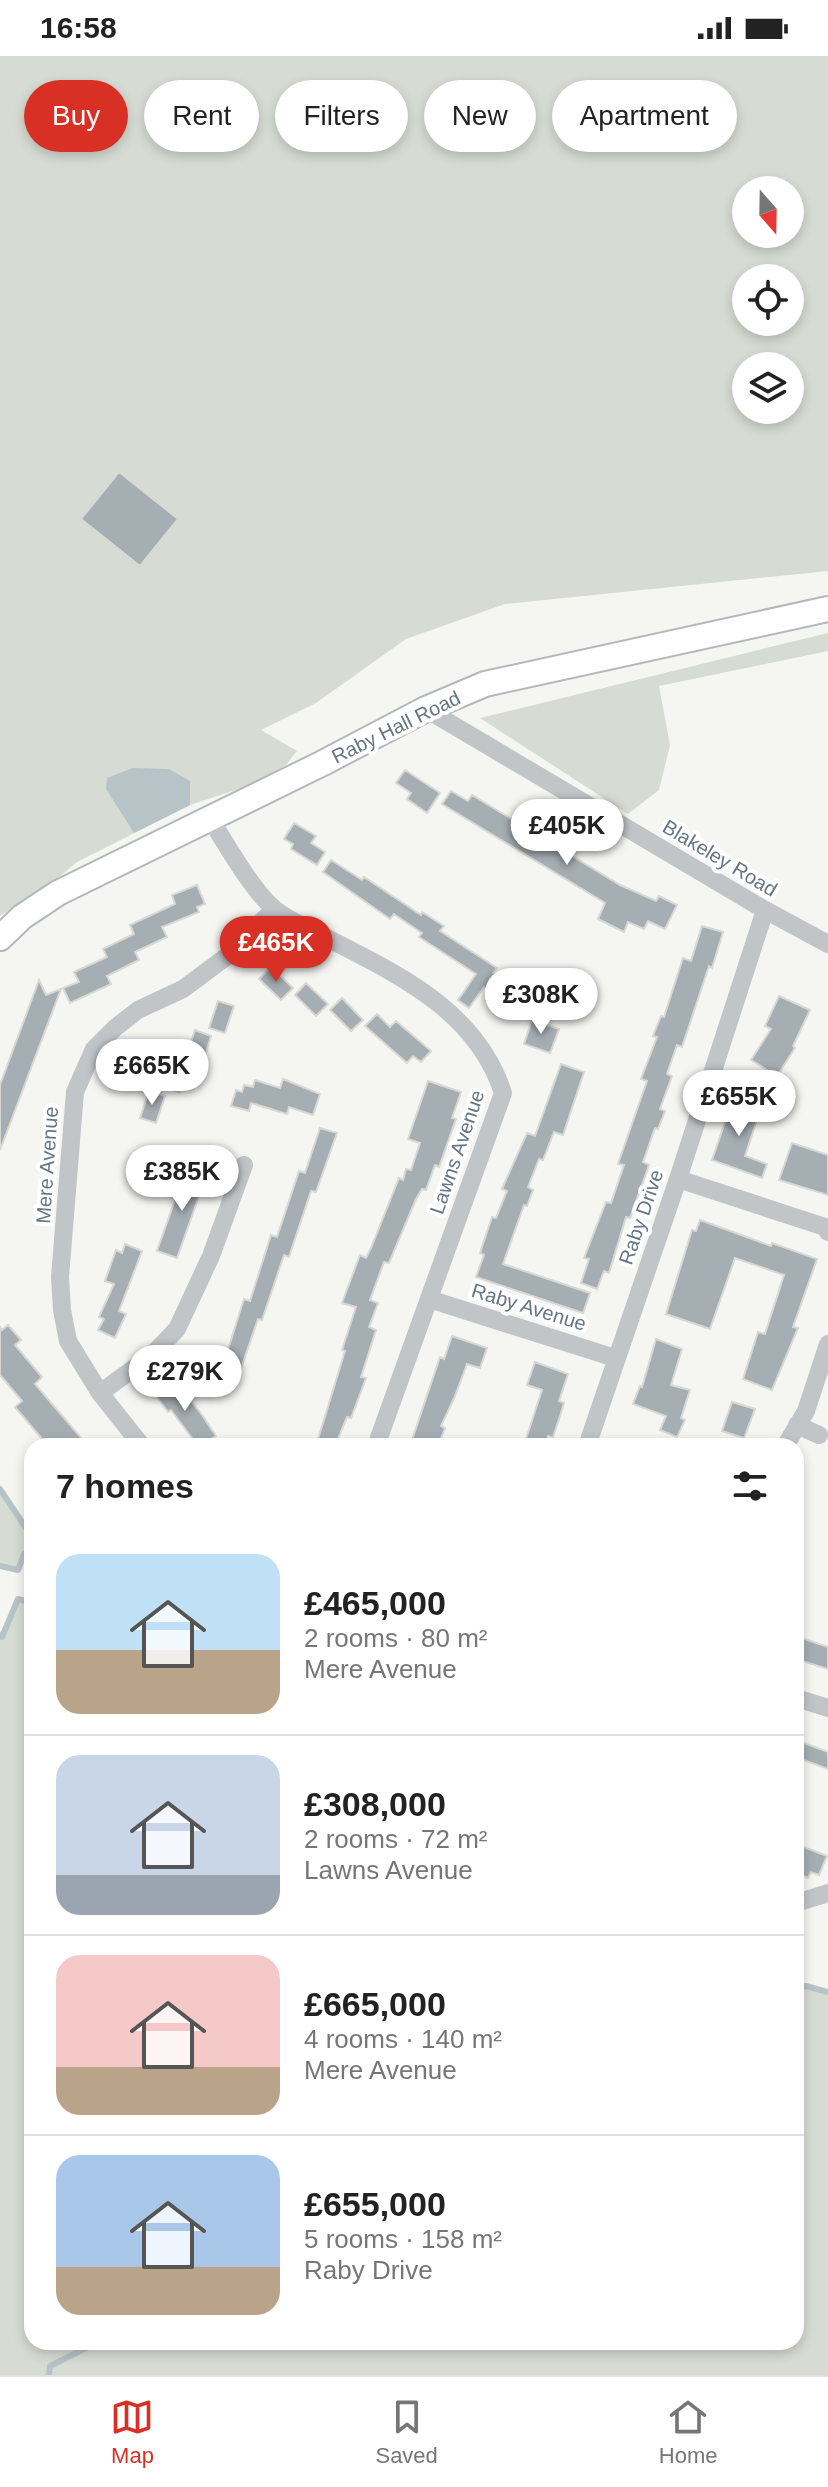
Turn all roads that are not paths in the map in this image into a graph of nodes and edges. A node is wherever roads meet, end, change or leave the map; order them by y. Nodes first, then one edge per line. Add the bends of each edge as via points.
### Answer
1 (828, 609) edge
2 (426, 709) junction
3 (209, 817) junction
4 (274, 909) junction
5 (765, 910) junction
6 (0, 938) edge
7 (828, 944) edge
8 (244, 1165) dead end
9 (678, 1179) junction
10 (828, 1232) edge
11 (429, 1299) junction
12 (828, 1344) edge
13 (615, 1358) junction
14 (100, 1393) junction
15 (797, 1425) junction
16 (819, 1435) dead end
17 (136, 1438) edge
18 (379, 1438) edge
19 (590, 1438) edge
20 (790, 1438) edge
21 (804, 1700) edge
22 (828, 1708) edge
23 (828, 1893) edge
24 (804, 1900) edge

1 - 2 street, Raby Hall Road via 485,684
2 - 3 street, Raby Hall Road
2 - 5 street, Blakeley Road
3 - 4 street, Lawns Avenue
3 - 6 street, Raby Hall Road via 58,893
4 - 11 street, Lawns Avenue via 403,977 438,1002 459,1019 497,1072 503,1093
4 - 14 street, Mere Avenue via 230,954 115,1028 94,1049 75,1092 62,1310 68,1341
5 - 7 street, Blakeley Road
5 - 9 street, Raby Drive
8 - 14 street via 177,1329 152,1355
9 - 10 street
9 - 13 street, Raby Drive
11 - 13 street, Raby Avenue
11 - 18 street
12 - 15 street
13 - 19 street, Raby Drive
14 - 17 street, Mere Avenue
15 - 16 street
15 - 20 street
21 - 22 street
23 - 24 street

